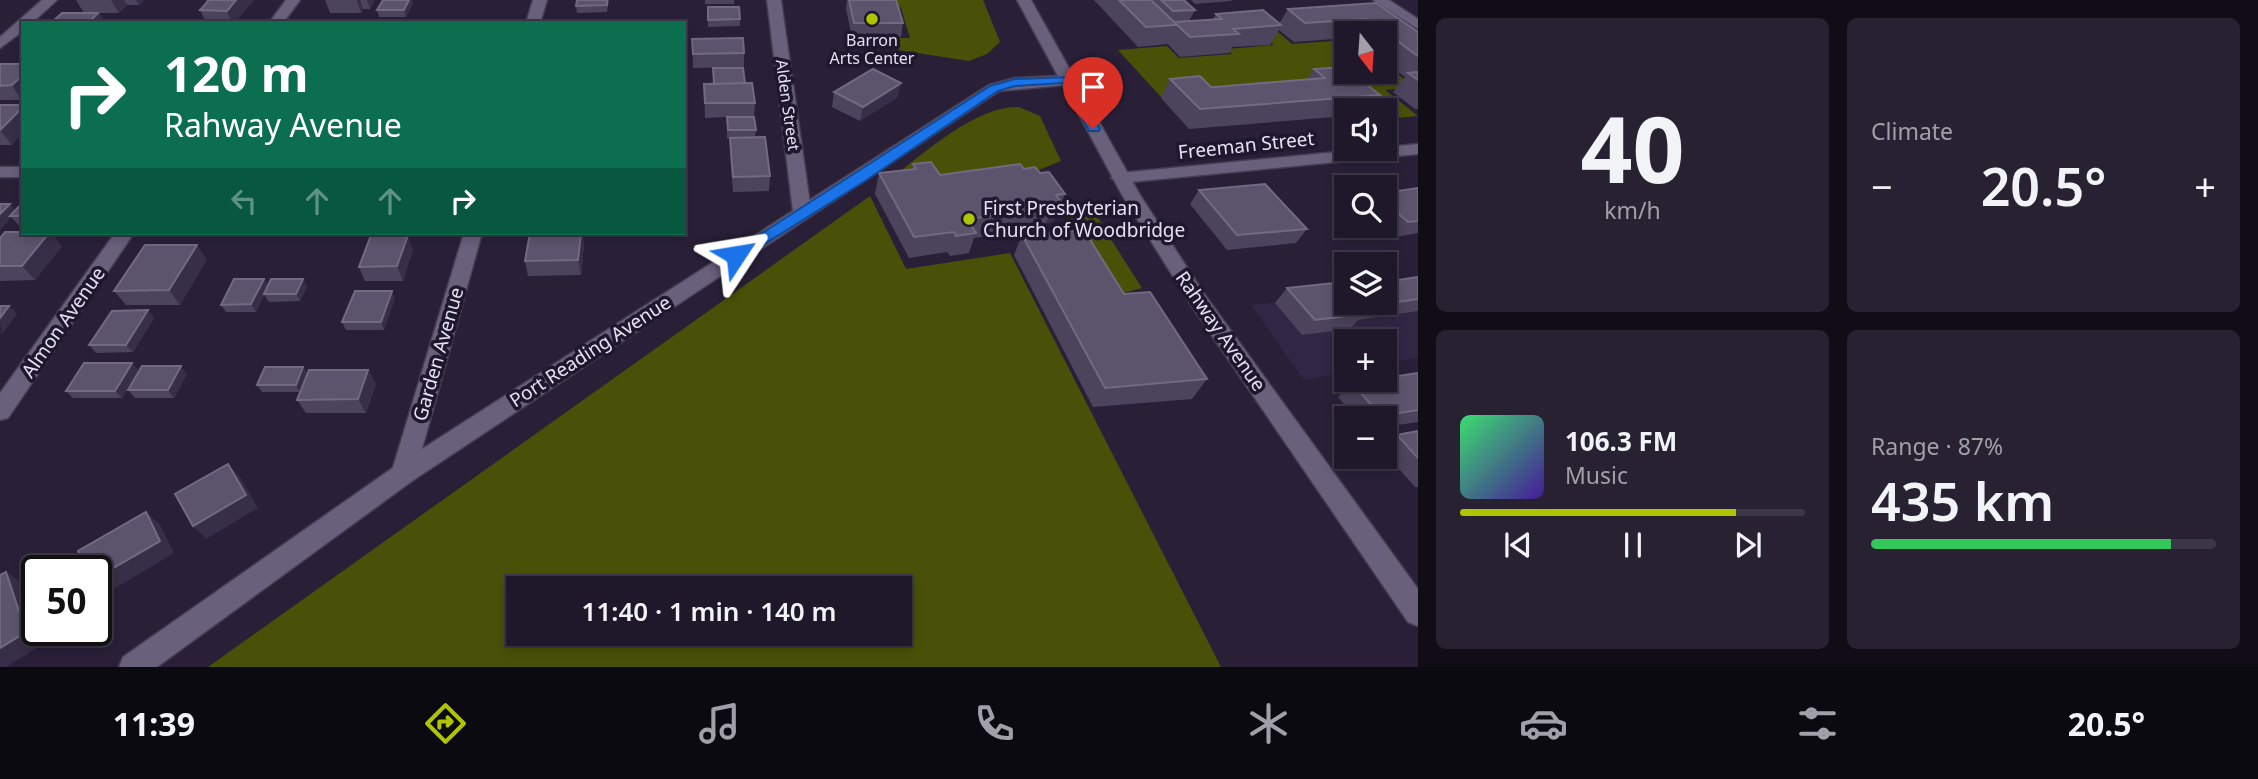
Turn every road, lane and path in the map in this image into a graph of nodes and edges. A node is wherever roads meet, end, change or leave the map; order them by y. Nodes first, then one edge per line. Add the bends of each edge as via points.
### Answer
1 (50, 0) edge
2 (293, 0) edge
3 (540, 0) edge
4 (774, 0) edge
5 (1024, 0) edge
6 (1380, 0) edge
7 (25, 21) edge
8 (277, 21) edge
9 (534, 21) edge
10 (21, 25) edge
11 (1418, 25) edge
12 (0, 44) edge
13 (1067, 80) junction
14 (1418, 149) edge
15 (0, 172) edge
16 (21, 172) edge
17 (1120, 178) junction
18 (802, 211) junction
19 (124, 235) edge
20 (471, 235) edge
21 (0, 411) edge
22 (403, 474) junction
23 (1418, 612) edge
24 (134, 667) edge

1 - 7 street
2 - 8 street
3 - 9 street
4 - 18 street, Alden Street
5 - 13 street, Rahway Avenue
6 - 11 street
10 - 12 street
13 - 17 street, Rahway Avenue
13 - 18 street, Port Reading Avenue via 994,88
14 - 17 street, Freeman Street
15 - 16 street
17 - 23 street, Rahway Avenue via 1198,300
18 - 22 street, Port Reading Avenue
19 - 21 street, Almon Avenue
20 - 22 street, Garden Avenue
22 - 24 street, Port Reading Avenue

